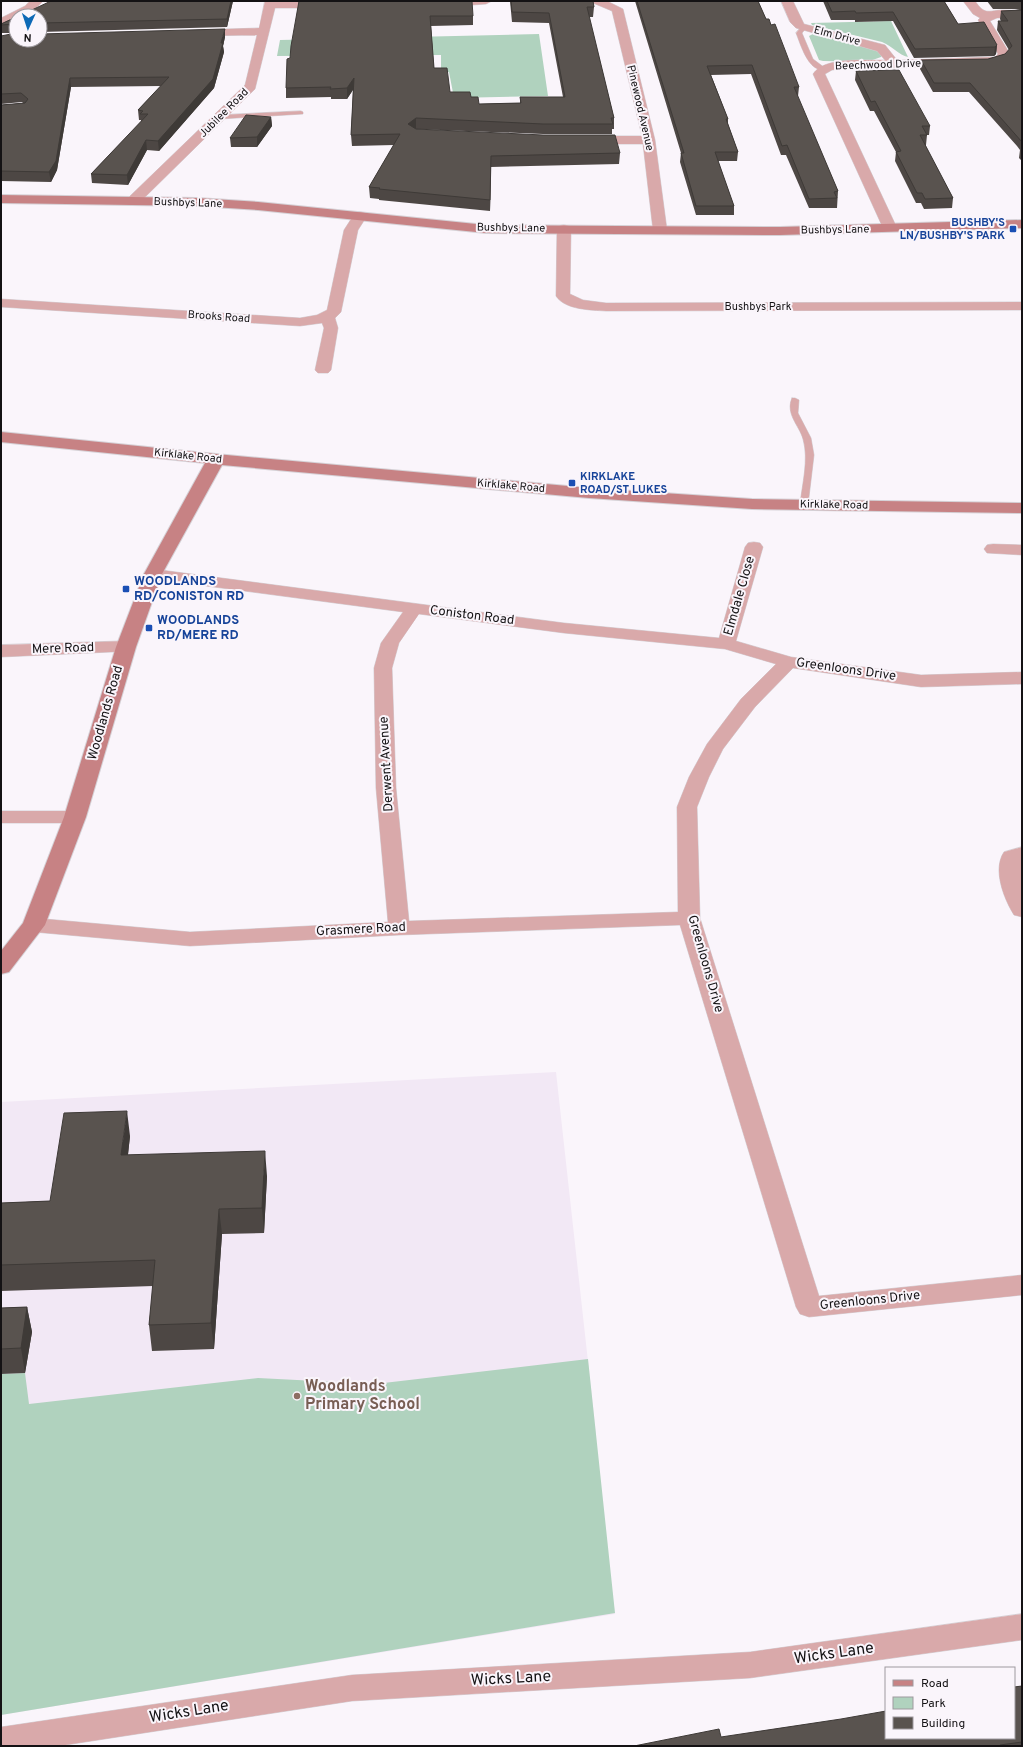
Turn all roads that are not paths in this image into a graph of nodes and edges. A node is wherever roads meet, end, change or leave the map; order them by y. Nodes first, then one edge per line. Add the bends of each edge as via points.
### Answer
1 (37, 1) edge
2 (486, 1) edge
3 (597, 1) edge
4 (786, 1) edge
5 (969, 1) edge
6 (270, 3) edge
7 (429, 4) edge
8 (342, 5) edge
9 (1022, 14) edge
10 (988, 17) junction
11 (1, 22) edge
12 (804, 27) junction
13 (264, 31) junction
14 (187, 33) edge
15 (893, 64) junction
16 (823, 69) junction
17 (301, 113) dead end
18 (220, 117) junction
19 (575, 140) edge
20 (649, 140) junction
21 (1, 199) edge
22 (133, 201) junction
23 (360, 216) junction
24 (1022, 224) edge
25 (890, 228) junction
26 (564, 229) junction
27 (660, 230) junction
28 (1, 303) edge
29 (1022, 306) edge
30 (327, 317) junction
31 (323, 370) dead end
32 (795, 400) dead end
33 (1, 437) edge
34 (216, 459) junction
35 (804, 505) junction
36 (1022, 508) edge
37 (754, 547) dead end
38 (993, 549) dead end
39 (1018, 550) edge
40 (1022, 567) edge
41 (153, 574) junction
42 (414, 609) junction
43 (726, 644) junction
44 (126, 647) junction
45 (1, 651) edge
46 (790, 662) junction
47 (1022, 678) edge
48 (1, 817) edge
49 (75, 817) junction
50 (1022, 853) edge
51 (1022, 910) edge
52 (689, 918) junction
53 (34, 925) junction
54 (399, 928) junction
55 (1, 967) edge
56 (1022, 1285) edge
57 (1022, 1627) edge
58 (1, 1740) edge

1 - 11 street via 29,8
2 - 7 street
3 - 20 street, Pinewood Avenue via 617,8
4 - 12 street, Elm Drive via 796,22
5 - 10 street via 977,12
6 - 8 street
6 - 13 street, Jubilee Road
9 - 10 street
10 - 15 street, Beechwood Drive via 984,22 1004,54 1002,58 987,62
12 - 15 street, Elm Drive via 881,48 886,51
12 - 16 lane via 799,33 807,54 813,63
13 - 14 street
13 - 18 street, Jubilee Road via 251,86
15 - 16 street, Beechwood Drive via 840,65
16 - 25 street, Beechwood Drive via 819,74
17 - 18 lane
18 - 22 street, Jubilee Road
19 - 20 street
20 - 27 street, Pinewood Avenue
21 - 22 street, Bushbys Lane
22 - 23 street, Bushbys Lane via 250,205
23 - 26 street, Bushbys Lane via 486,229
23 - 30 street via 351,230 334,312
24 - 25 street, Bushbys Lane
25 - 27 street, Bushbys Lane
26 - 27 street, Bushbys Lane
26 - 29 street, Bushbys Park via 563,296 586,305
28 - 30 street, Brooks Road via 300,322
30 - 31 street via 331,328
32 - 35 lane via 794,413 807,438 810,455
33 - 34 street, Kirklake Road
34 - 35 street, Kirklake Road via 589,493
34 - 41 street, Woodlands Road
35 - 36 street, Kirklake Road
37 - 43 street, Elmdale Close
38 - 39 street
39 - 40 street
41 - 42 street, Coniston Road
41 - 44 street, Woodlands Road
42 - 43 street, Coniston Road via 564,628
42 - 54 street, Derwent Avenue via 390,643 383,668 386,788
43 - 46 street, Coniston Road
44 - 45 street, Mere Road
44 - 49 street, Woodlands Road
46 - 47 street, Greenloons Drive via 921,681
46 - 52 street, Greenloons Drive via 748,704 714,748 686,807
48 - 49 street
49 - 53 street, Woodlands Road
50 - 51 street via 1011,856 1010,884
52 - 54 street, Grasmere Road
52 - 56 street, Greenloons Drive via 809,1307
53 - 54 street, Grasmere Road via 190,939
53 - 55 street, Woodlands Road
57 - 58 street, Wicks Lane via 750,1665 352,1688

